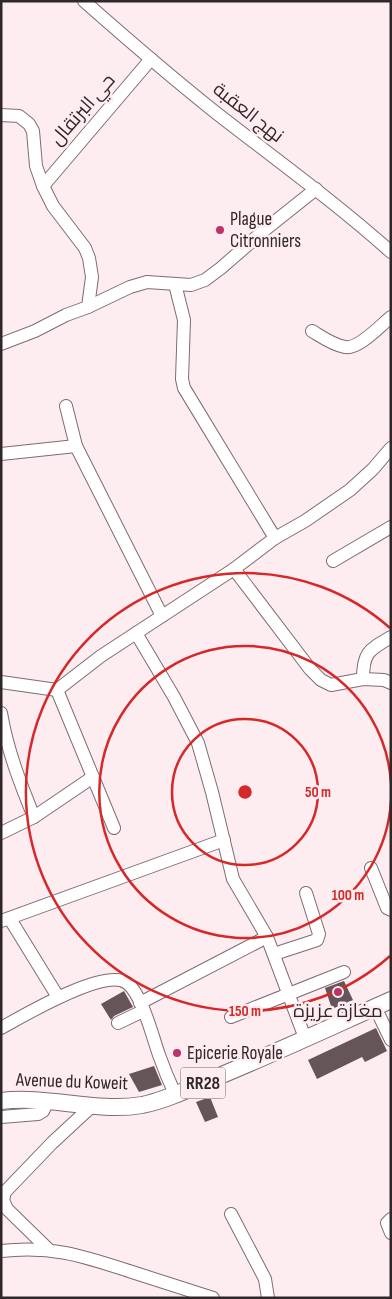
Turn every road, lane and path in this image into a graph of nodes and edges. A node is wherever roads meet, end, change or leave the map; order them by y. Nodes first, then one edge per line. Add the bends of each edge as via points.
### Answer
1 (84, 1) edge
2 (151, 59) junction
3 (1, 115) edge
4 (43, 186) junction
5 (316, 189) junction
6 (391, 252) edge
7 (176, 284) junction
8 (88, 307) junction
9 (391, 317) edge
10 (312, 332) dead end
11 (1, 344) edge
12 (66, 406) dead end
13 (76, 446) junction
14 (391, 448) edge
15 (1, 454) edge
16 (391, 527) edge
17 (275, 538) junction
18 (334, 561) dead end
19 (234, 569) junction
20 (162, 616) junction
21 (136, 632) junction
22 (391, 637) edge
23 (363, 679) junction
24 (1, 682) edge
25 (391, 684) edge
26 (57, 690) junction
27 (1, 713) edge
28 (3, 738) edge
29 (93, 777) junction
30 (34, 817) junction
31 (114, 828) dead end
32 (1, 833) edge
33 (224, 840) junction
34 (371, 868) dead end
35 (306, 893) dead end
36 (391, 910) edge
37 (6, 920) edge
38 (267, 938) junction
39 (274, 954) junction
40 (344, 972) dead end
41 (288, 994) junction
42 (58, 997) junction
43 (391, 1000) edge
44 (142, 1007) junction
45 (375, 1007) junction
46 (231, 1017) dead end
47 (118, 1023) dead end
48 (1, 1028) edge
49 (305, 1038) junction
50 (391, 1040) edge
51 (175, 1094) junction
52 (1, 1100) edge
53 (48, 1101) junction
54 (93, 1105) junction
55 (1, 1117) edge
56 (231, 1214) dead end
57 (391, 1219) edge
58 (391, 1233) edge
59 (48, 1249) junction
60 (1, 1251) edge
61 (213, 1298) edge
62 (268, 1298) edge

1 - 2 street, نهج العقبة
2 - 4 street, حي البرتقال
2 - 5 street, نهج العقبة
3 - 4 street via 19,116 29,124
4 - 8 street via 89,258 92,277
5 - 6 street, نهج العقبة
5 - 7 street via 205,280
7 - 8 street via 147,282
7 - 17 street via 184,320 184,388
8 - 11 street
9 - 10 street via 358,344 349,347
12 - 13 street
13 - 15 street
13 - 20 street
14 - 17 street via 350,490
16 - 18 street
17 - 19 street
19 - 20 street
19 - 23 street via 321,680 337,685
20 - 21 street
21 - 26 street
21 - 33 street via 198,743
22 - 23 street via 365,657
23 - 25 street via 384,680
24 - 26 street
26 - 29 street
27 - 28 street
28 - 30 street
29 - 30 street
29 - 31 street
30 - 32 street
33 - 37 street
33 - 38 street via 234,879
34 - 36 street via 386,908
35 - 39 street via 319,934 317,940
37 - 42 street
38 - 39 street
38 - 44 street
39 - 41 street
40 - 41 street
41 - 46 street
41 - 49 street
42 - 44 street via 91,985 122,980
42 - 48 street
43 - 45 main road, Avenue du Koweit / RR28
44 - 47 street
44 - 51 street
45 - 49 main road, Avenue du Koweit / RR28
45 - 50 street
49 - 51 main road, Avenue du Koweit / RR28
51 - 54 main road, Avenue du Koweit / RR28 via 142,1105
52 - 53 main road, Avenue du Koweit / RR28
53 - 54 main road, Avenue du Koweit / RR28
53 - 55 street via 38,1114
54 - 59 street via 5,1192 3,1200 8,1209
56 - 62 street via 257,1263
57 - 58 street via 387,1223
59 - 60 street
59 - 61 street via 76,1254

